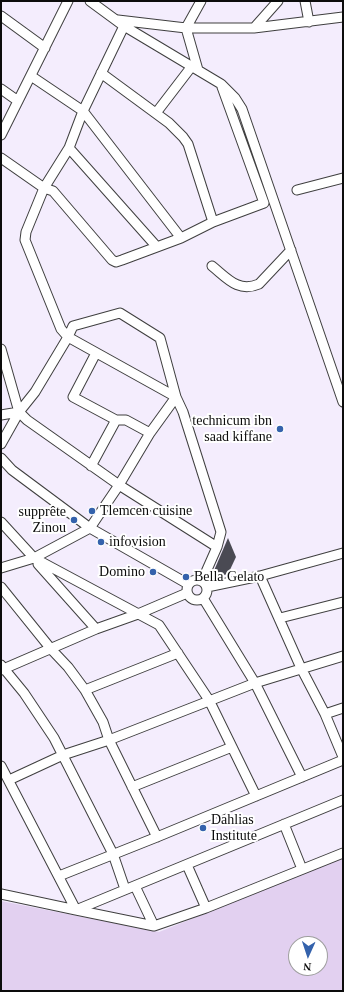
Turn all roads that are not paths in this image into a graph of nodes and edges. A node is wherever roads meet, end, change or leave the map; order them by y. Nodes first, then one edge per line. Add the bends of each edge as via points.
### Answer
1 (68, 1) edge
2 (90, 1) edge
3 (278, 1) edge
4 (305, 1) edge
5 (199, 2) edge
6 (1, 16) edge
7 (343, 17) edge
8 (309, 22) junction
9 (120, 23) junction
10 (186, 28) junction
11 (254, 28) junction
12 (45, 48) junction
13 (195, 68) junction
14 (101, 73) junction
15 (31, 76) junction
16 (221, 84) junction
17 (1, 89) edge
18 (18, 101) junction
19 (83, 110) junction
20 (156, 113) junction
21 (1, 135) edge
22 (69, 148) junction
23 (1, 158) edge
24 (343, 178) edge
25 (44, 188) junction
26 (297, 190) dead end
27 (213, 222) junction
28 (181, 238) junction
29 (157, 247) junction
30 (291, 250) junction
31 (212, 266) dead end
32 (68, 337) junction
33 (1, 349) edge
34 (96, 353) junction
35 (176, 397) junction
36 (343, 402) edge
37 (19, 412) junction
38 (1, 415) edge
39 (116, 420) junction
40 (150, 433) junction
41 (1, 444) edge
42 (1, 458) edge
43 (91, 466) junction
44 (119, 485) junction
45 (1, 522) edge
46 (90, 528) junction
47 (217, 547) junction
48 (343, 553) edge
49 (34, 558) junction
50 (1, 568) edge
51 (260, 576) junction
52 (204, 584) junction
53 (1, 587) edge
54 (188, 589) junction
55 (203, 598) junction
56 (343, 602) edge
57 (138, 614) junction
58 (280, 618) junction
59 (96, 629) junction
60 (51, 649) junction
61 (178, 653) junction
62 (343, 656) edge
63 (2, 668) edge
64 (301, 668) junction
65 (255, 683) junction
66 (85, 690) junction
67 (210, 700) junction
68 (343, 708) edge
69 (325, 714) junction
70 (109, 740) junction
71 (232, 747) junction
72 (63, 755) junction
73 (343, 758) edge
74 (1, 766) edge
75 (302, 777) junction
76 (9, 780) junction
77 (132, 787) junction
78 (256, 796) junction
79 (343, 800) edge
80 (284, 824) junction
81 (157, 837) junction
82 (343, 853) edge
83 (113, 854) junction
84 (187, 865) junction
85 (302, 869) junction
86 (59, 876) junction
87 (1, 885) edge
88 (135, 886) junction
89 (125, 889) junction
90 (3, 894) edge
91 (206, 908) junction
92 (76, 910) junction
93 (154, 926) junction

1 - 12 street
2 - 9 street
3 - 11 street
4 - 8 street
5 - 10 street
6 - 12 street
7 - 8 street
8 - 11 street
9 - 10 street
9 - 13 street
9 - 14 street
10 - 11 street
10 - 13 street
12 - 15 street
13 - 16 street
13 - 20 street
14 - 19 street
14 - 20 street
15 - 18 street
15 - 19 street
16 - 27 street via 264,203
16 - 30 street via 242,109
17 - 18 street
18 - 21 street
19 - 22 street
19 - 28 street
20 - 27 street via 183,136 188,144
22 - 25 street
22 - 29 street
23 - 25 street
24 - 26 street
25 - 29 street via 53,191 112,260 116,262
25 - 32 street via 25,240 61,329
27 - 28 street
28 - 29 street
30 - 31 street via 259,284 253,287 235,285
30 - 36 street
32 - 34 street
32 - 35 street via 73,326 120,313 160,338
32 - 37 street via 35,392
33 - 37 street
34 - 35 street
34 - 39 street via 73,397
35 - 40 street
35 - 47 street via 221,532
37 - 38 street
37 - 41 street
37 - 43 street via 26,420
39 - 40 street via 126,420
39 - 43 street
40 - 44 street
42 - 46 street via 12,470
43 - 44 street
44 - 46 street
44 - 47 street
45 - 49 street
46 - 49 street
46 - 54 street
47 - 52 street
48 - 51 street
49 - 50 street
49 - 57 street
49 - 59 street
51 - 52 street
51 - 58 street
52 - 54 street via 193,580
52 - 55 street via 207,593
53 - 60 street
54 - 55 street via 194,600
54 - 57 street
55 - 65 street
56 - 58 street
57 - 59 street
57 - 61 street via 159,625
58 - 64 street
59 - 60 street
60 - 63 street
60 - 66 street
61 - 66 street
61 - 67 street
62 - 64 street
63 - 72 street via 24,693
64 - 65 street
64 - 69 street
65 - 67 street
65 - 75 street
66 - 70 street via 103,722
67 - 70 street
67 - 71 street
68 - 69 street
69 - 73 street
70 - 72 street
70 - 77 street
71 - 77 street
71 - 78 street
72 - 76 street
72 - 83 street
73 - 75 street
74 - 76 street
75 - 78 street
76 - 86 street
77 - 81 street
78 - 81 street
79 - 80 street
80 - 84 street
80 - 85 street
81 - 83 street
82 - 85 street
83 - 86 street
83 - 89 street
84 - 88 street
84 - 91 street
85 - 91 street
86 - 92 street
87 - 90 street
88 - 89 street
88 - 93 street
89 - 92 street
90 - 92 street
91 - 93 street
92 - 93 street

